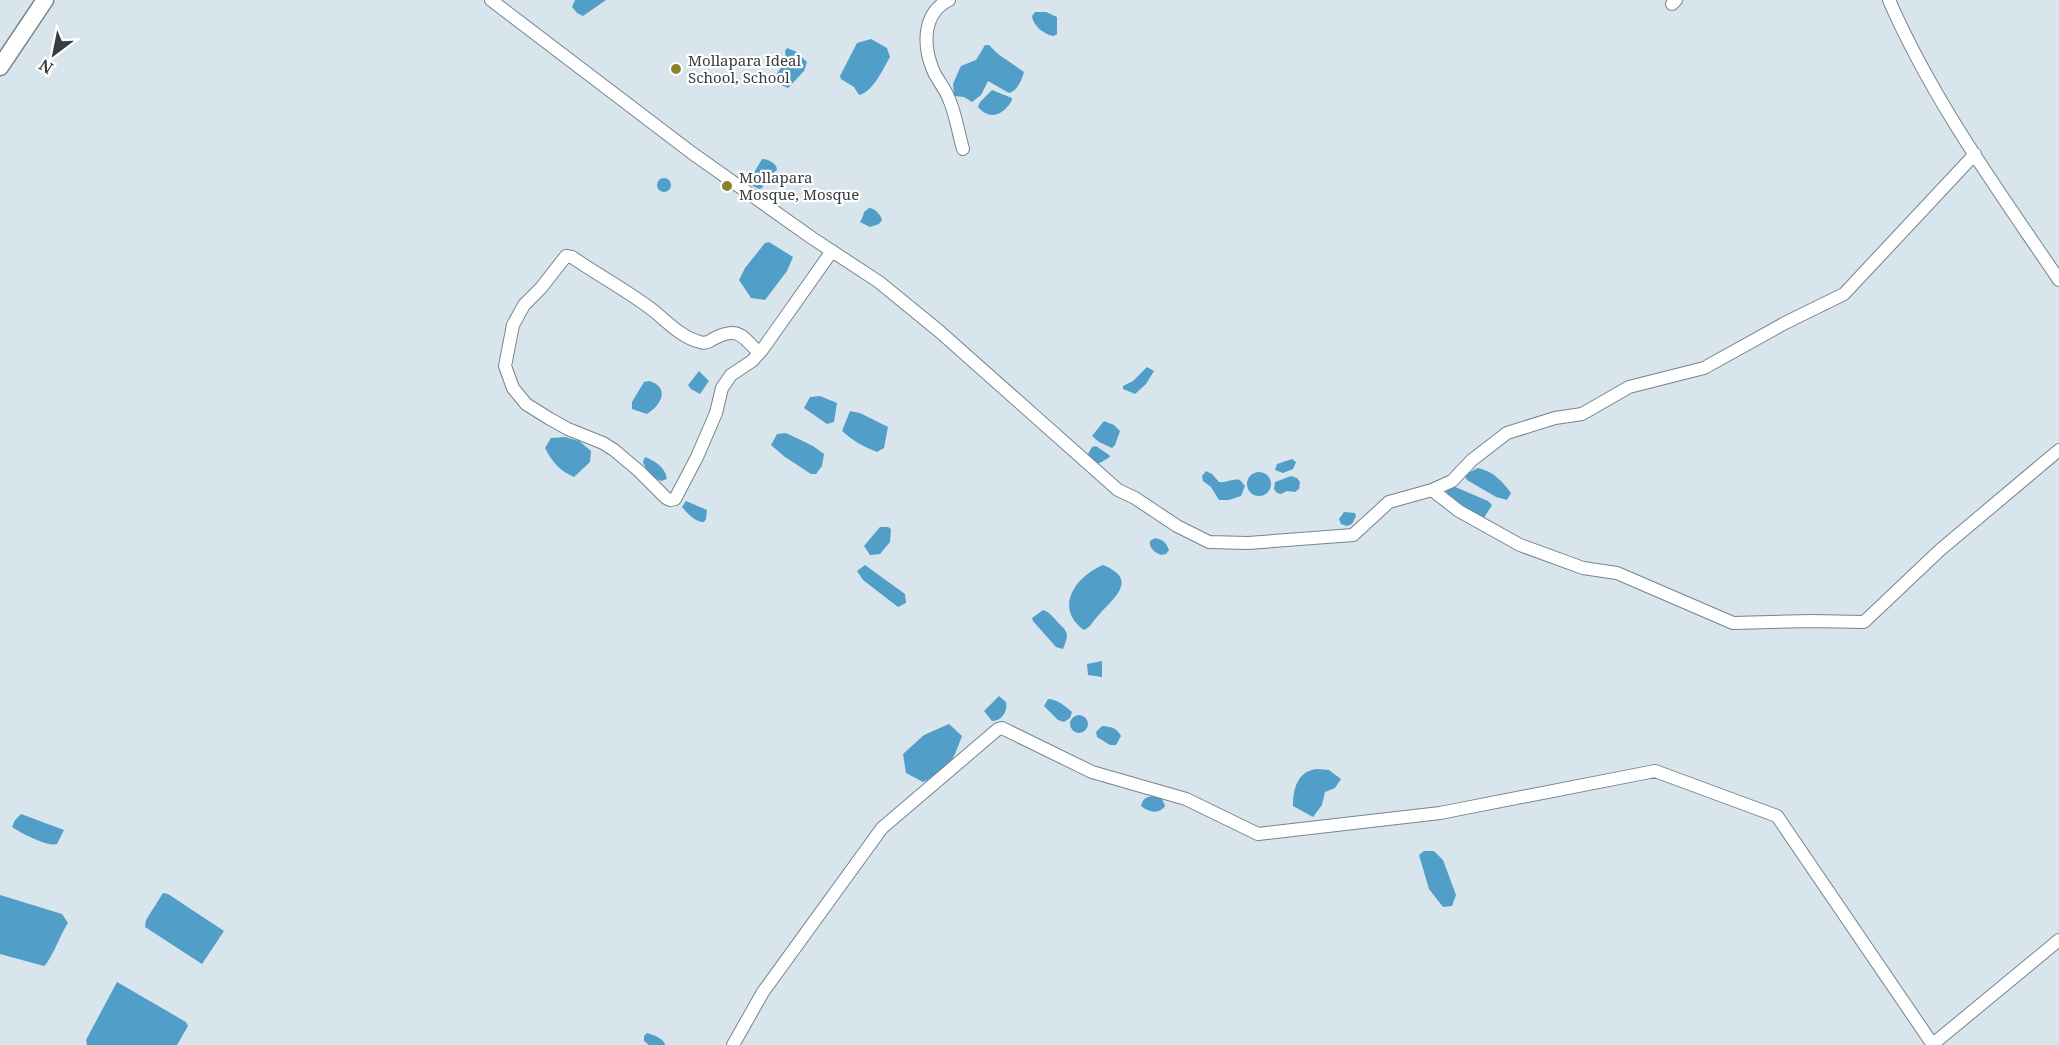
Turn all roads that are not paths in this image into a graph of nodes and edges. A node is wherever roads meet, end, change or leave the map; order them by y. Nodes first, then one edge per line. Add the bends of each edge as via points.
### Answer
1 (45, 0) edge
2 (491, 0) edge
3 (949, 0) edge
4 (1889, 0) edge
5 (0, 67) edge
6 (963, 149) dead end
7 (1975, 154) junction
8 (832, 251) junction
9 (2059, 280) edge
10 (759, 353) junction
11 (2059, 450) edge
12 (1432, 490) junction
13 (2059, 940) edge
14 (733, 1045) edge
15 (1933, 1045) edge

1 - 5 highway
2 - 8 street via 682,146
3 - 6 street via 939,6 928,24 927,52 949,97
4 - 7 street via 1908,44
7 - 9 street
7 - 12 street via 1844,294 1704,368 1629,387 1582,414 1507,433 1452,481
8 - 10 street
8 - 12 street via 879,282 939,331 1118,490 1209,542 1353,535 1389,502
10 - 10 street via 731,375 722,388 697,457 679,493 670,500 614,450 526,404 513,388 505,366 524,305 566,256 700,342 708,343 731,332 746,338
11 - 12 street via 1940,550 1864,622 1733,623 1617,573 1583,568 1520,545 1459,511
13 - 15 street
14 - 15 street via 763,992 882,828 1002,728 1092,772 1186,799 1258,834 1440,813 1655,771 1777,816

